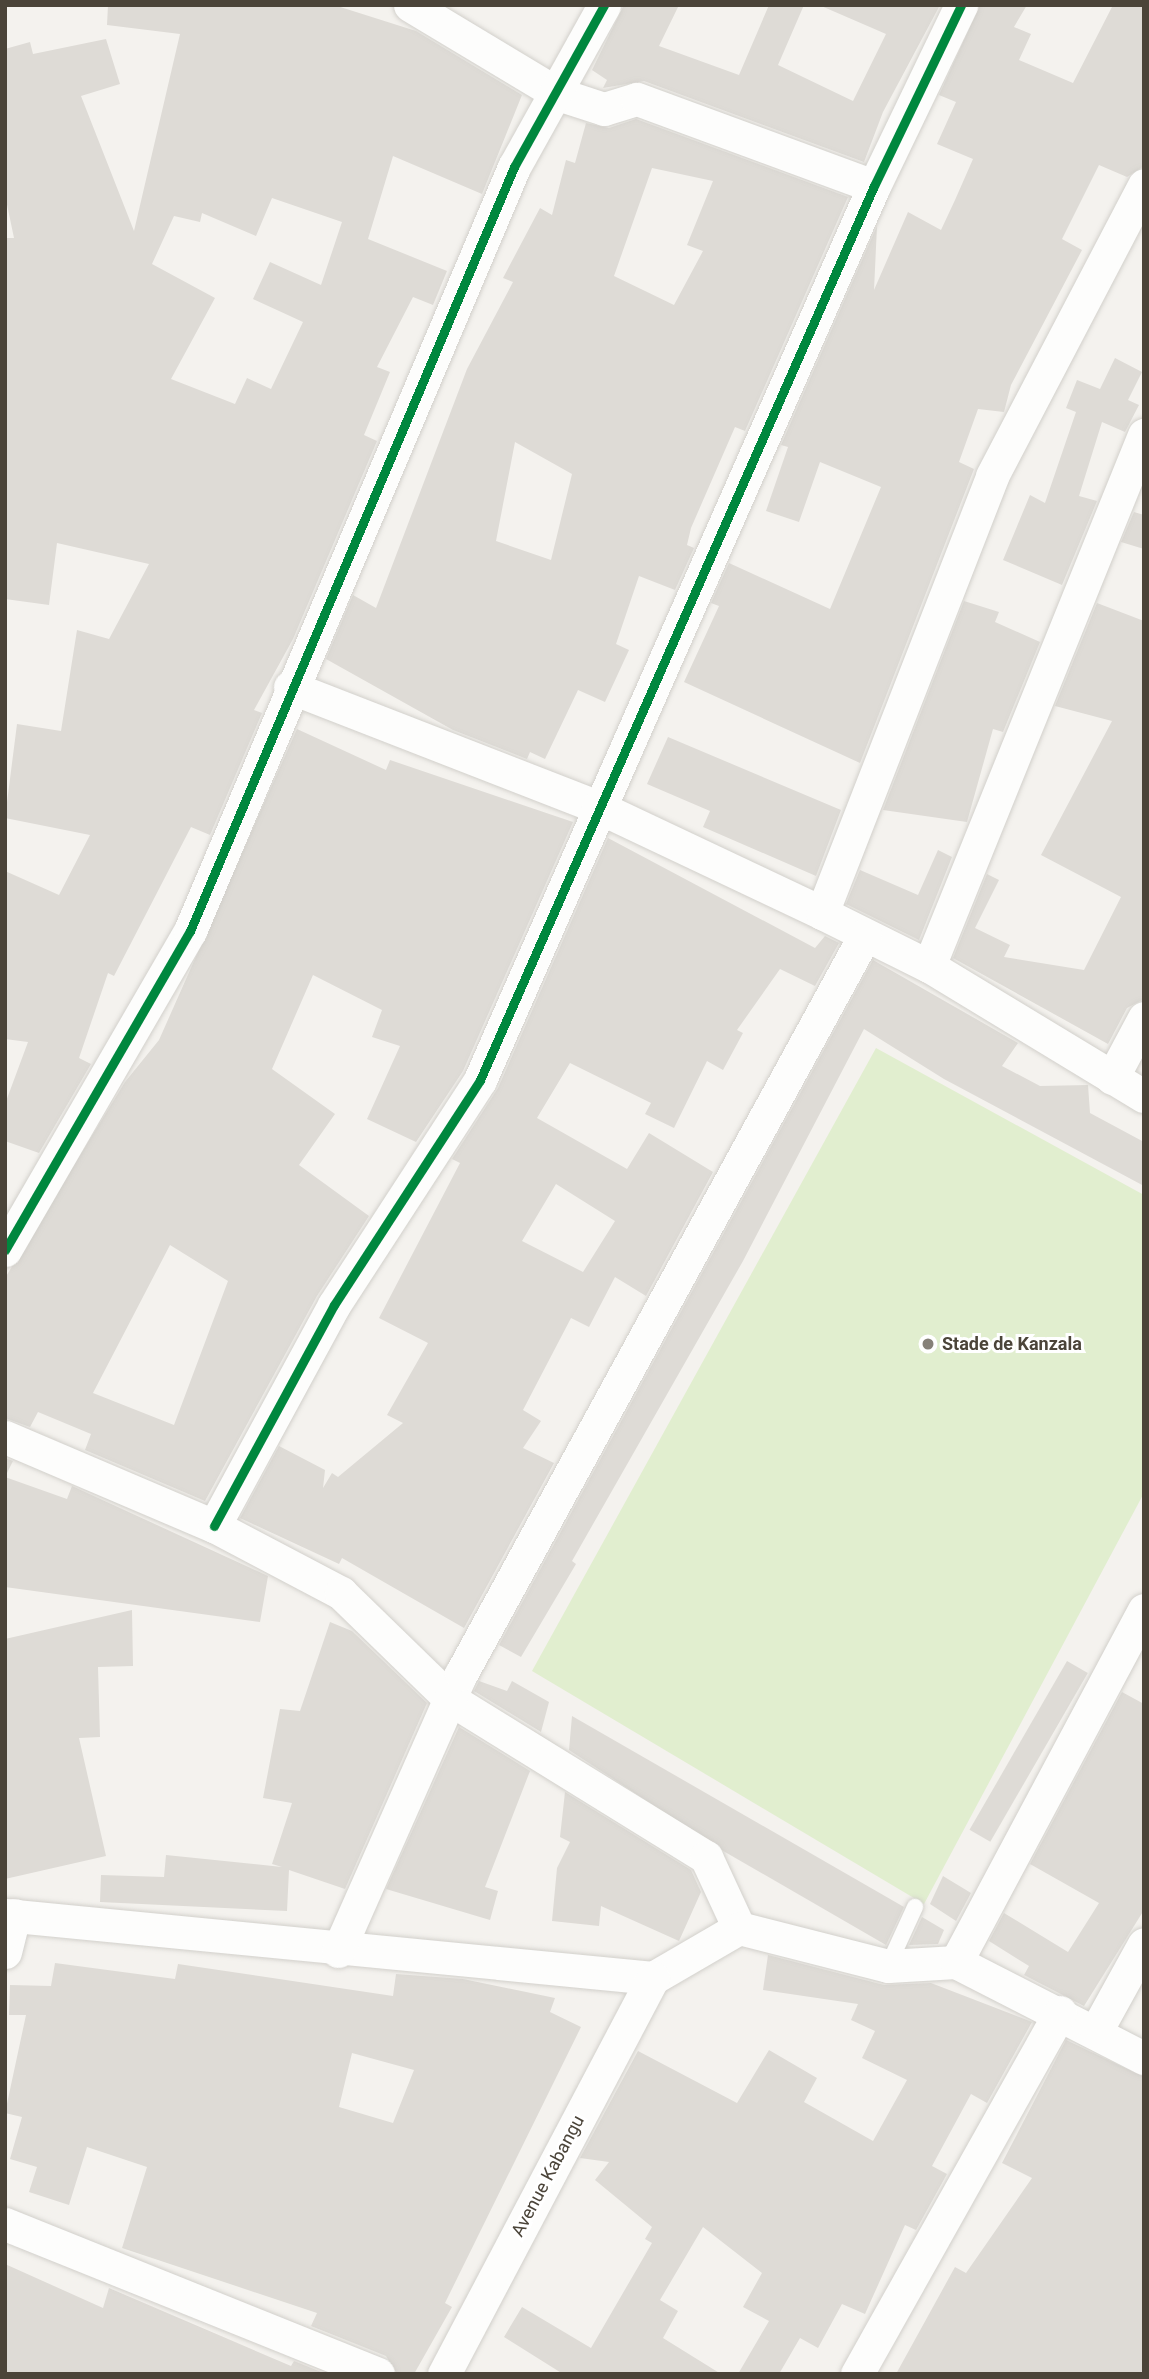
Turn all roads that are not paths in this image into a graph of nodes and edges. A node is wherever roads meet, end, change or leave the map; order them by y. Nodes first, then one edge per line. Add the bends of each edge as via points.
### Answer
1 (410, 5) edge
2 (604, 5) edge
3 (961, 5) edge
4 (558, 94) junction
5 (1144, 185) edge
6 (874, 186) junction
7 (1144, 435) edge
8 (290, 687) junction
9 (598, 807) junction
10 (822, 913) junction
11 (866, 935) junction
12 (929, 966) junction
13 (1144, 1018) edge
14 (1112, 1078) junction
15 (1144, 1096) edge
16 (5, 1250) edge
17 (5, 1437) edge
18 (214, 1526) junction
19 (1144, 1610) edge
20 (450, 1699) junction
21 (915, 1908) dead end
22 (10, 1915) edge
23 (739, 1928) junction
24 (1144, 1944) edge
25 (338, 1951) junction
26 (5, 1952) edge
27 (956, 1962) junction
28 (888, 1966) junction
29 (653, 1979) junction
30 (1060, 2012) junction
31 (1096, 2031) junction
32 (1144, 2057) edge
33 (5, 2224) edge
34 (378, 2374) edge
35 (444, 2374) edge
36 (858, 2374) edge

1 - 4 street
2 - 4 street
3 - 6 street
4 - 6 street via 604,109 637,99
4 - 8 street via 514,167
5 - 10 street via 992,476
6 - 9 street
7 - 12 street
8 - 9 street
8 - 16 street via 190,931
9 - 10 street
9 - 18 street via 480,1080 334,1305
10 - 11 street
11 - 12 street
11 - 20 street
12 - 14 street
13 - 14 street
14 - 15 street
17 - 18 street
18 - 20 street via 341,1593
19 - 27 street
20 - 23 street via 706,1857
20 - 25 street
21 - 28 lane
22 - 25 street
22 - 26 street
23 - 28 street
23 - 29 street
24 - 31 street
25 - 29 street
27 - 28 street
27 - 30 street
29 - 35 street, Avenue Kabangu
30 - 31 street
30 - 36 street
31 - 32 street
33 - 34 street

